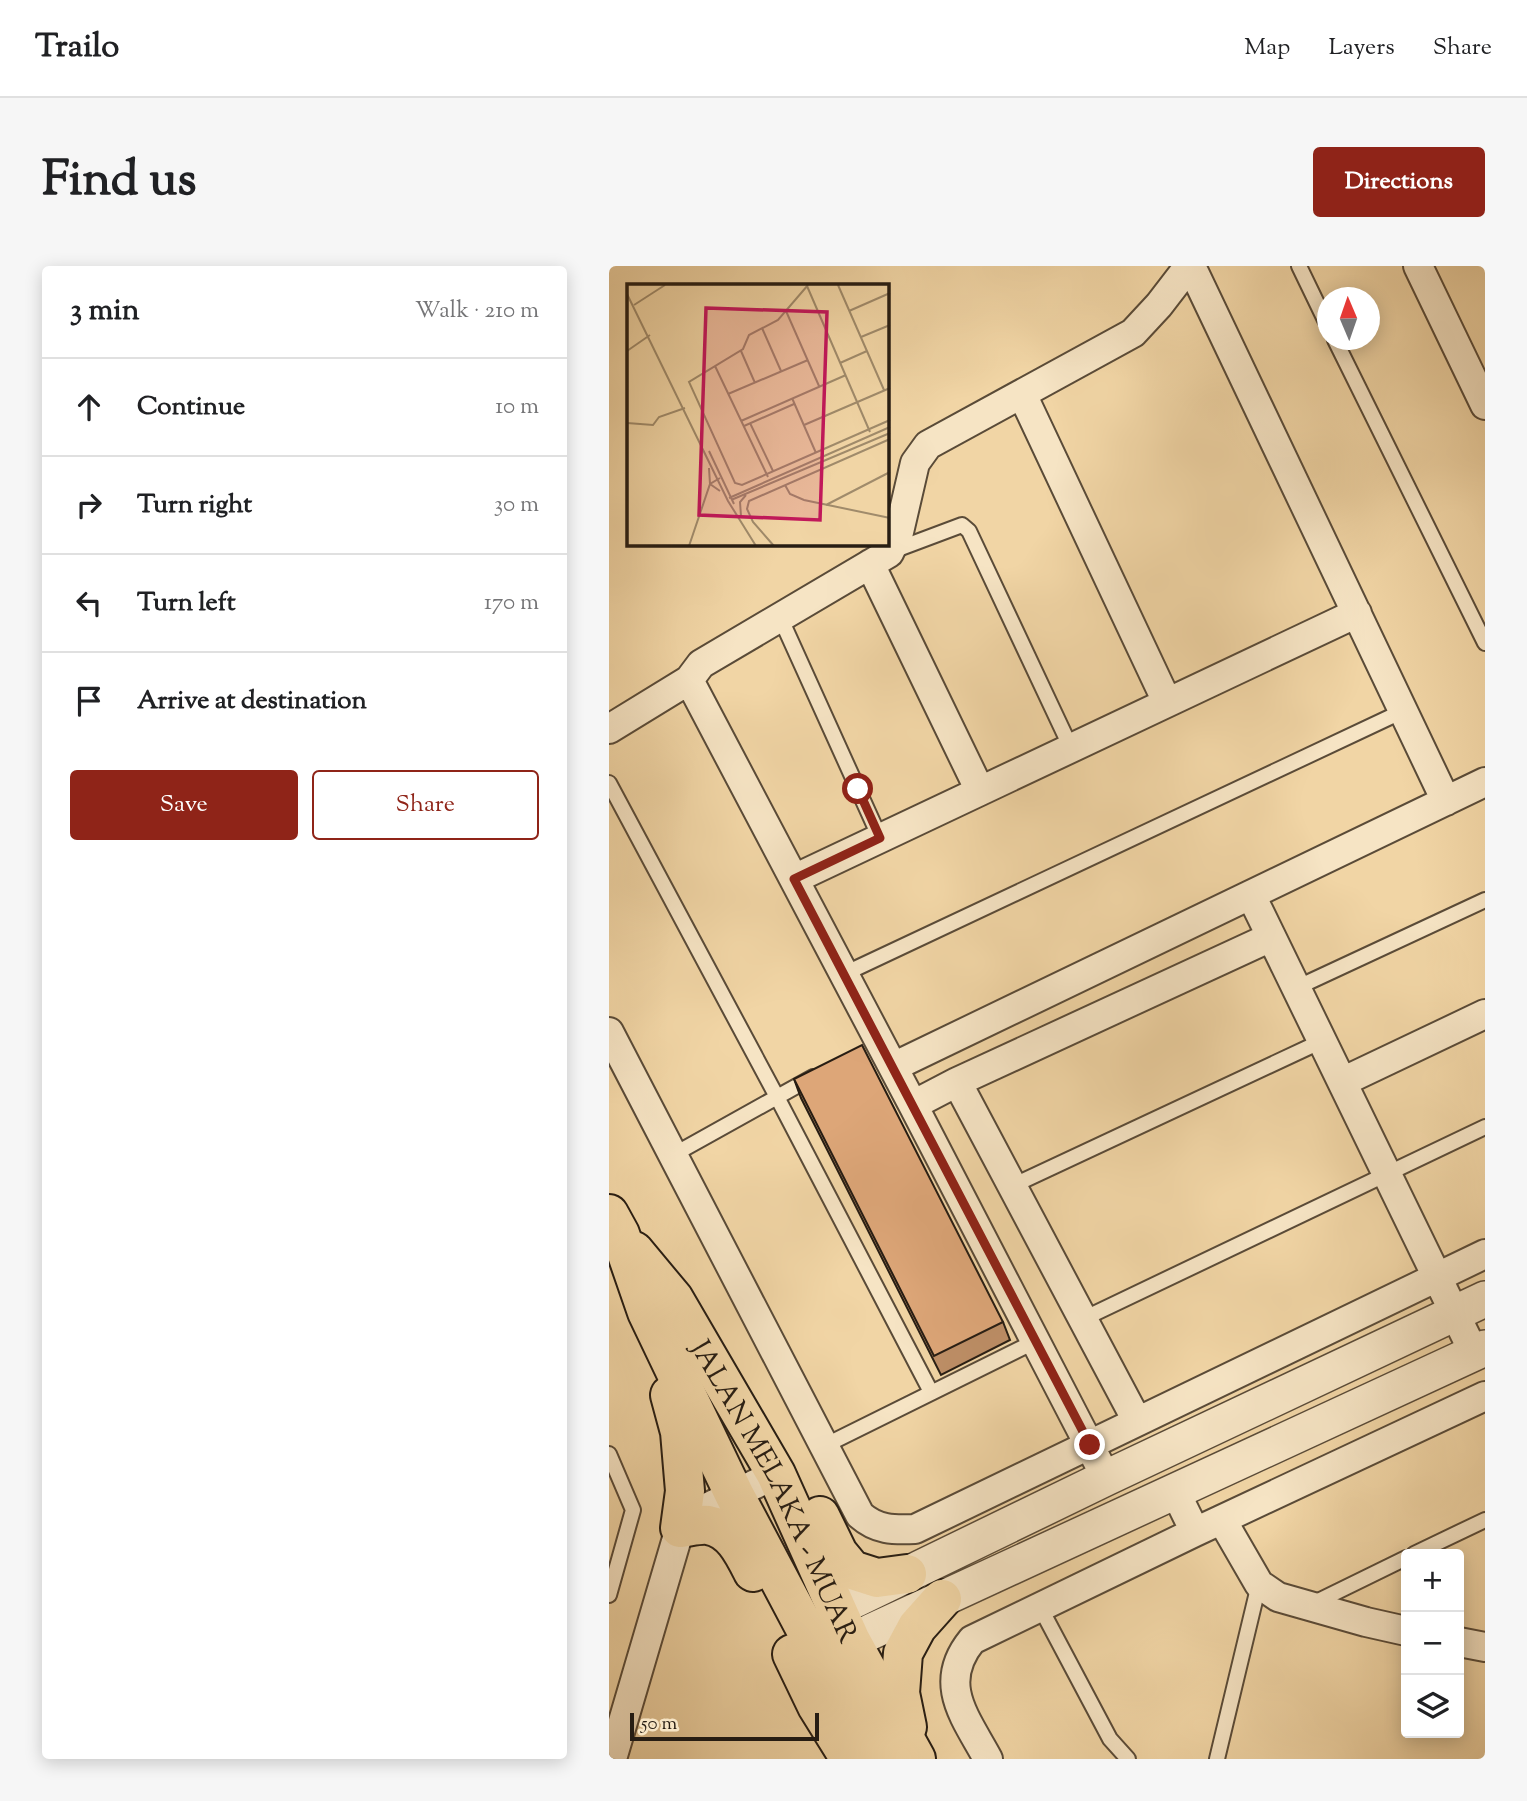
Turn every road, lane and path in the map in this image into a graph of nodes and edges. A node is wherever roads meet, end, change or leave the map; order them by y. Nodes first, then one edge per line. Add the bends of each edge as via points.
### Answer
1 (1190, 266) edge
2 (1299, 266) edge
3 (1418, 266) edge
4 (1317, 302) edge
5 (1340, 350) edge
6 (1021, 394) junction
7 (1485, 405) edge
8 (889, 546) edge
9 (889, 546) edge
10 (879, 559) junction
11 (1356, 613) junction
12 (780, 617) junction
13 (1485, 643) edge
14 (689, 680) junction
15 (1167, 702) junction
16 (1403, 710) junction
17 (609, 729) edge
18 (1071, 748) junction
19 (1485, 782) edge
20 (609, 783) edge
21 (980, 791) junction
22 (1446, 801) junction
23 (880, 838) junction
24 (794, 879) junction
25 (1251, 895) junction
26 (1485, 900) edge
27 (1271, 937) junction
28 (843, 974) junction
29 (1296, 988) junction
30 (1485, 1014) edge
31 (609, 1032) edge
32 (1322, 1041) junction
33 (893, 1067) junction
34 (822, 1072) edge
35 (957, 1082) junction
36 (1342, 1082) junction
37 (777, 1097) junction
38 (913, 1105) junction
39 (1485, 1127) edge
40 (673, 1155) junction
41 (1386, 1174) junction
42 (1012, 1186) junction
43 (614, 1224) edge
44 (1485, 1254) edge
45 (1437, 1277) junction
46 (660, 1306) junction
47 (1470, 1307) edge
48 (1083, 1319) junction
49 (1036, 1341) junction
50 (1479, 1351) edge
51 (931, 1392) junction
52 (1485, 1396) edge
53 (1137, 1421) junction
54 (1090, 1445) junction
55 (824, 1446) junction
56 (609, 1454) edge
57 (776, 1474) junction
58 (1106, 1478) junction
59 (1175, 1492) junction
60 (734, 1494) junction
61 (1221, 1520) junction
62 (1485, 1520) edge
63 (680, 1528) junction
64 (1195, 1532) junction
65 (1424, 1549) edge
66 (1401, 1560) edge
67 (907, 1574) junction
68 (1259, 1584) junction
69 (609, 1595) edge
70 (942, 1599) junction
71 (1309, 1606) junction
72 (1040, 1607) junction
73 (1401, 1630) edge
74 (834, 1632) junction
75 (1464, 1643) edge
76 (1485, 1647) edge
77 (903, 1756) edge
78 (612, 1759) edge
79 (850, 1759) edge
80 (988, 1759) edge
81 (1128, 1759) edge
82 (1217, 1759) edge

1 - 6 street via 1133,334
1 - 11 street
2 - 4 lane
3 - 7 street
5 - 13 lane
6 - 9 street via 928,445 915,463 899,532
6 - 15 street
8 - 10 street
10 - 12 street
10 - 18 lane via 962,525 969,531
10 - 21 street
11 - 15 street
11 - 16 street
12 - 14 street via 701,664
12 - 23 lane
14 - 17 street
14 - 24 street
15 - 18 street
16 - 22 street
16 - 28 lane
18 - 21 street
19 - 22 street
20 - 37 lane
21 - 23 street
22 - 25 street
23 - 24 street
24 - 28 street
25 - 27 street
25 - 33 street
26 - 29 lane
27 - 29 street
27 - 35 street
28 - 33 street via 873,1044
29 - 32 street
30 - 36 street
31 - 40 street
32 - 36 street
32 - 42 lane
33 - 38 street
34 - 37 lane
35 - 38 street
35 - 42 street
36 - 41 street
37 - 40 lane
37 - 51 lane
38 - 49 street
39 - 41 lane
40 - 55 street
41 - 45 street
41 - 48 lane
42 - 48 street
43 - 46 main road, JALAN MELAKA - MUAR
44 - 45 street
45 - 47 street
45 - 53 street
46 - 57 main road, JALAN MELAKA - MUAR
46 - 60 main road, JALAN MELAKA - MUAR
46 - 63 main road via 680,1432 685,1491
46 - 67 main road via 723,1342 748,1378 838,1553 852,1570 877,1578
47 - 50 street
47 - 58 street
48 - 53 street
49 - 51 lane
49 - 54 street
50 - 59 street
51 - 55 lane
52 - 61 street
53 - 54 street
54 - 55 street via 915,1529 895,1530 871,1524 860,1515
54 - 58 street
56 - 69 lane via 633,1510
57 - 60 street
57 - 74 main road, JALAN MELAKA - MUAR
58 - 67 street
59 - 64 street
59 - 70 street
60 - 63 street via 702,1510
60 - 74 main road, JALAN MELAKA - MUAR
61 - 64 street
61 - 68 street
62 - 65 lane
63 - 78 street
63 - 79 main road via 706,1525 723,1529 742,1550 817,1706
64 - 72 street
66 - 71 lane
67 - 74 street
68 - 71 street via 1278,1597
68 - 82 lane
70 - 74 street
70 - 77 main road via 917,1627 904,1653 900,1693
71 - 73 street
72 - 80 street via 972,1640 956,1668 956,1700
72 - 81 lane via 1110,1739
74 - 77 main road, JALAN MELAKA - MUAR
75 - 76 street

